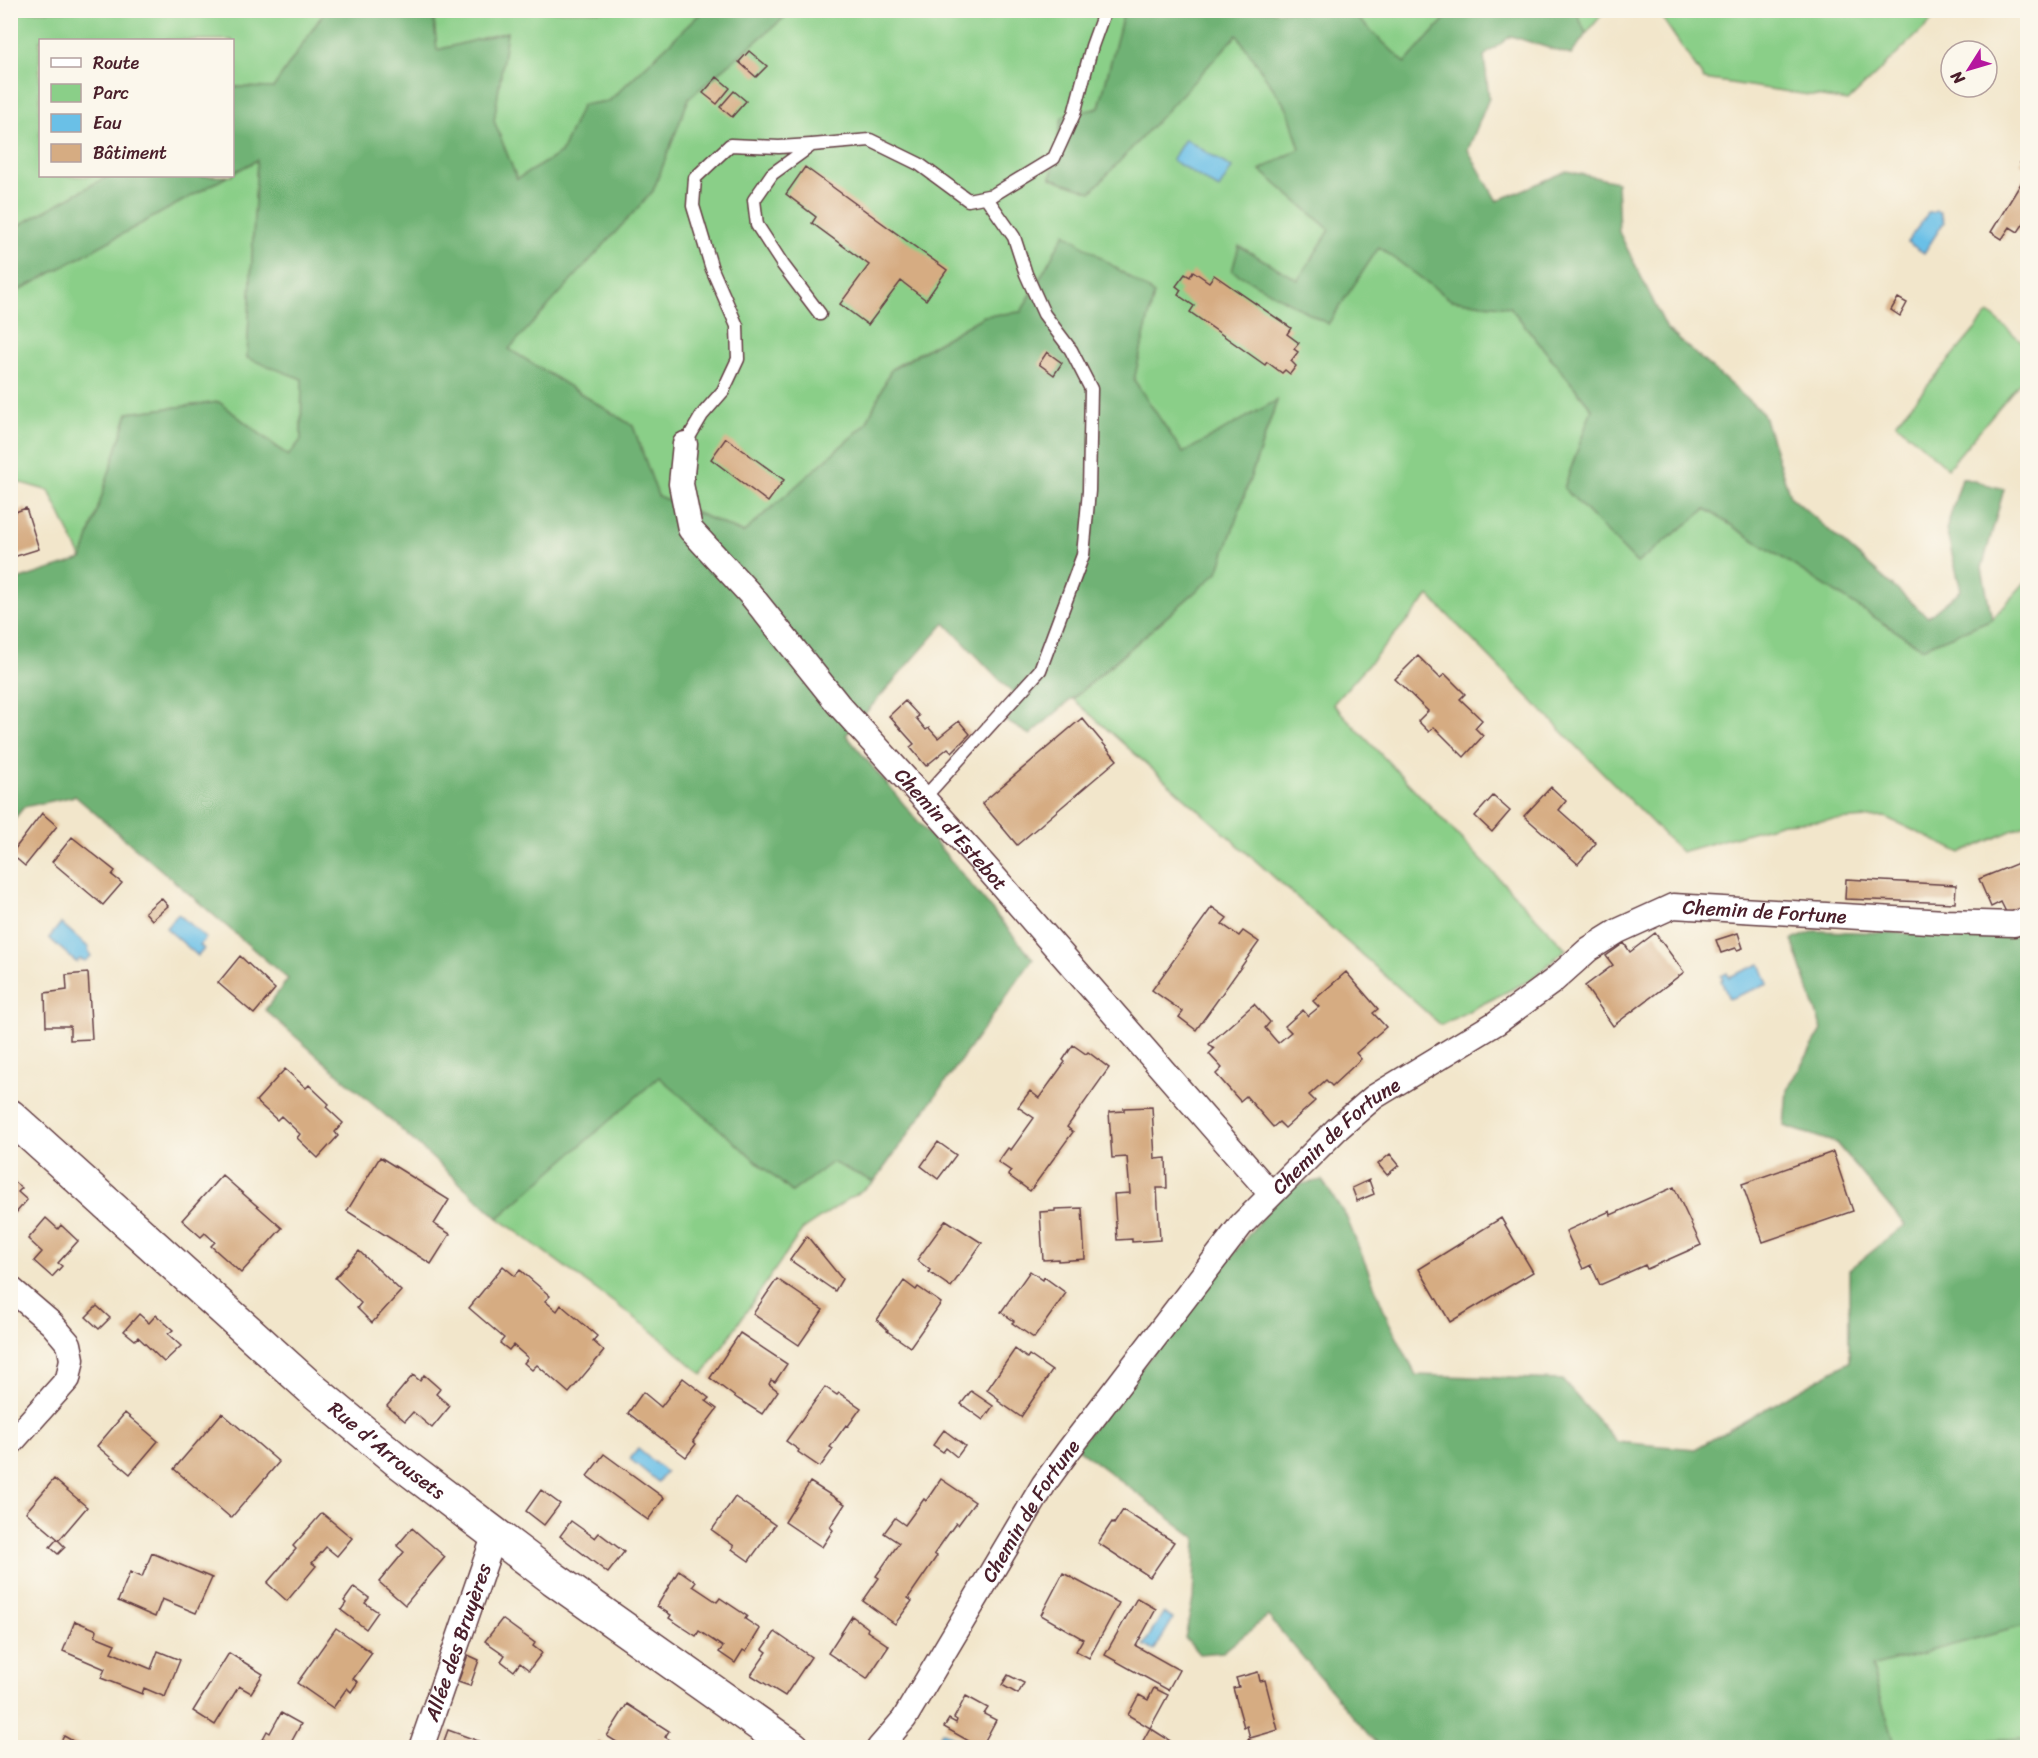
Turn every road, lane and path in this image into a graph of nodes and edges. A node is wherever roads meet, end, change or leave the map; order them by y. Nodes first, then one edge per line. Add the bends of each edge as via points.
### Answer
1 (1105, 10) edge
2 (812, 145) junction
3 (986, 197) junction
4 (819, 314) dead end
5 (685, 444) joint
6 (924, 798) junction
7 (2028, 919) edge
8 (10, 1116) edge
9 (1270, 1194) junction
10 (10, 1288) edge
11 (10, 1444) edge
12 (495, 1534) junction
13 (421, 1748) edge
14 (793, 1748) edge
15 (879, 1748) edge

1 - 3 lane via 1074,114 1054,158
2 - 3 lane via 870,140 919,164 968,200
2 - 4 lane via 772,174 754,200 757,225
2 - 5 lane via 730,144 695,178 693,206 712,269 737,326 738,359 723,391 702,415
3 - 6 lane via 1014,237 1044,314 1071,350 1091,389 1083,555 1040,670
5 - 6 street, Chemin d'Estebot via 681,484 690,529 750,594 838,704
6 - 9 street, Chemin d'Estebot
7 - 9 street, Chemin de Fortune via 2014,924 1945,922 1673,906 1589,949 1496,1023 1374,1097
8 - 12 main road, Rue d'Arrousets via 314,1390 397,1460
9 - 15 street, Chemin de Fortune via 1234,1234 1044,1484 904,1719
10 - 11 street via 58,1331 69,1344 72,1359 68,1379
12 - 13 street, Allée des Bruyères
12 - 14 main road, Rue d'Arrousets

